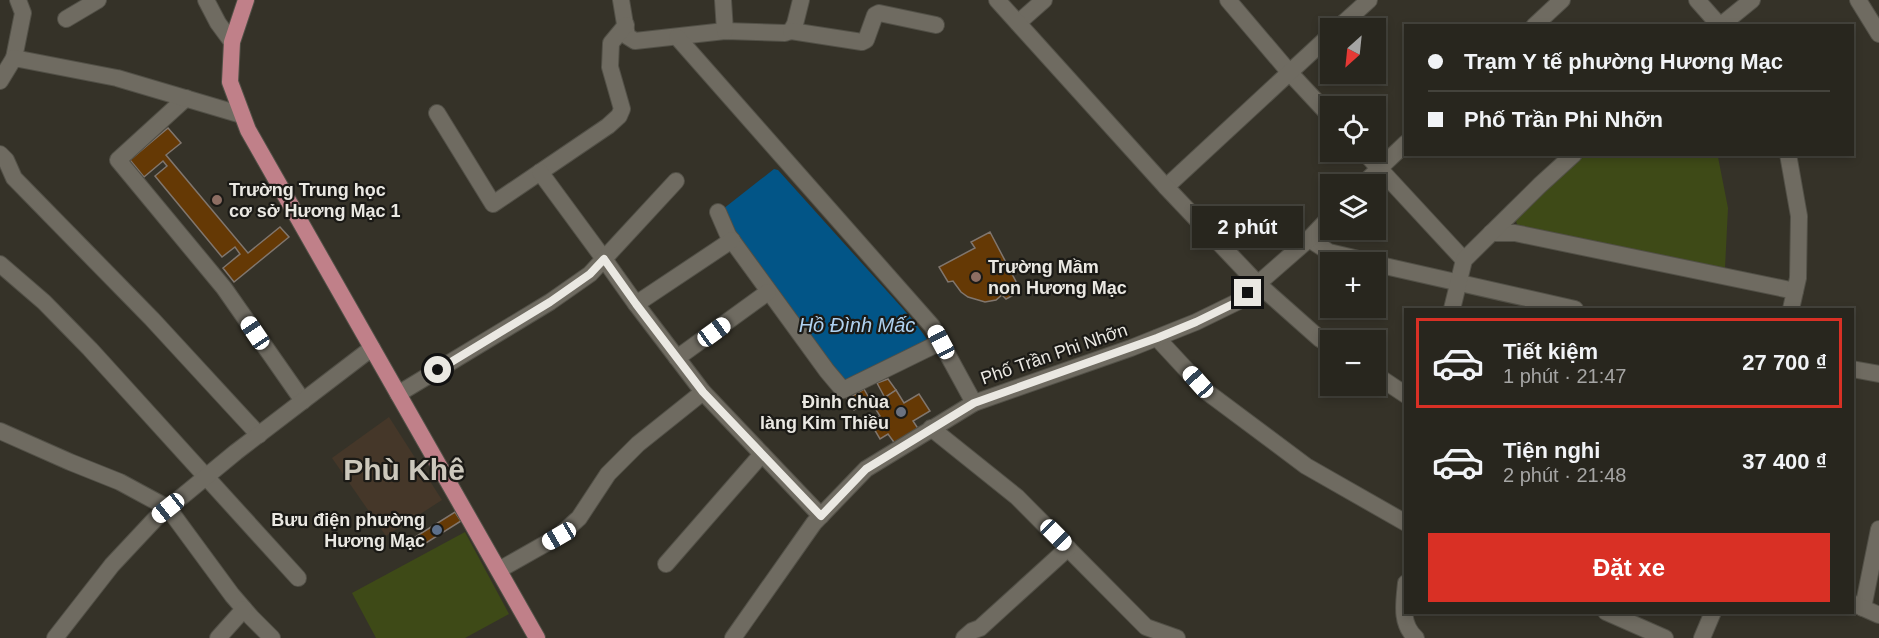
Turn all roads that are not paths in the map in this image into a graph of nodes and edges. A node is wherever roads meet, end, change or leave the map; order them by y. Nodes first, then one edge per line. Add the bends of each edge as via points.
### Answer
1 (18, 0) edge
2 (98, 0) edge
3 (206, 0) edge
4 (246, 0) edge
5 (621, 0) edge
6 (723, 0) edge
7 (801, 0) edge
8 (997, 0) edge
9 (1044, 0) edge
10 (1228, 0) edge
11 (1369, 0) edge
12 (1562, 0) edge
13 (1697, 0) edge
14 (1752, 0) edge
15 (1858, 0) edge
16 (1349, 18) edge
17 (66, 19) dead end
18 (1018, 23) junction
19 (1536, 24) edge
20 (1718, 24) edge
21 (1722, 24) edge
22 (626, 25) junction
23 (936, 26) dead end
24 (725, 31) junction
25 (791, 32) junction
26 (1879, 34) edge
27 (677, 37) junction
28 (232, 42) junction
29 (1320, 45) edge
30 (7, 57) edge
31 (1290, 73) junction
32 (0, 81) edge
33 (186, 98) junction
34 (1320, 105) edge
35 (437, 112) dead end
36 (242, 115) junction
37 (1404, 145) edge
38 (0, 154) edge
39 (1572, 156) edge
40 (1788, 156) edge
41 (1373, 162) edge
42 (1379, 168) junction
43 (540, 172) junction
44 (1373, 174) edge
45 (676, 181) dead end
46 (1166, 187) junction
47 (718, 212) dead end
48 (1320, 227) edge
49 (1491, 233) junction
50 (1309, 239) junction
51 (732, 240) junction
52 (1329, 252) edge
53 (604, 259) junction
54 (1464, 260) junction
55 (0, 264) edge
56 (1386, 266) edge
57 (1460, 282) junction
58 (1258, 284) junction
59 (1795, 291) junction
60 (768, 292) junction
61 (636, 304) junction
62 (1452, 308) edge
63 (1571, 308) edge
64 (1791, 308) edge
65 (1157, 338) junction
66 (1320, 339) edge
67 (941, 342) junction
68 (372, 348) junction
69 (677, 358) junction
70 (1854, 369) edge
71 (1879, 374) edge
72 (1386, 382) edge
73 (703, 392) junction
74 (398, 394) junction
75 (1404, 394) edge
76 (303, 401) junction
77 (974, 403) junction
78 (932, 428) junction
79 (0, 431) edge
80 (259, 435) junction
81 (762, 454) junction
82 (206, 477) junction
83 (168, 508) junction
84 (821, 516) junction
85 (1404, 522) edge
86 (1879, 529) edge
87 (1068, 548) junction
88 (666, 564) dead end
89 (499, 570) junction
90 (298, 578) dead end
91 (1858, 605) edge
92 (244, 609) junction
93 (1405, 614) edge
94 (1611, 614) edge
95 (1712, 614) edge
96 (1879, 615) edge
97 (1157, 635) edge
98 (55, 638) edge
99 (218, 638) edge
100 (272, 638) edge
101 (537, 638) edge
102 (733, 638) edge
103 (964, 638) edge
104 (1177, 638) edge
105 (1416, 638) edge
106 (1665, 638) edge
107 (1702, 638) edge

1 - 30 street via 23,13
2 - 17 street
3 - 28 street
4 - 28 main road
5 - 22 street
6 - 24 street
7 - 25 street
8 - 18 street
9 - 18 street
10 - 31 street
11 - 16 street
12 - 19 street
13 - 20 street
14 - 21 street
15 - 26 street
18 - 46 street
22 - 27 street via 627,36 635,41
22 - 43 street via 611,43 610,67 622,109 619,116
23 - 25 street via 879,13 862,42
24 - 25 street
24 - 27 street
27 - 67 street via 925,317
28 - 36 main road via 230,82
29 - 31 street
30 - 32 street
30 - 33 street via 117,78
31 - 34 street
31 - 46 street
33 - 36 street
33 - 76 street via 118,160 224,288
35 - 43 street via 493,204
36 - 68 main road
37 - 42 street
38 - 80 street via 14,178
39 - 49 street
40 - 59 street via 1800,216
41 - 42 street
42 - 44 street
42 - 54 street
43 - 53 street
45 - 53 street
46 - 58 street
47 - 51 street
48 - 50 street, Phố Trần Phi Nhỡn
49 - 54 street
49 - 59 street via 1515,233
50 - 52 street
50 - 58 street, Phố Trần Phi Nhỡn
51 - 60 street
51 - 61 street
53 - 61 street
53 - 74 street via 590,274 550,302
54 - 57 street
55 - 82 street via 82,341
56 - 57 street
57 - 62 street
57 - 63 street
58 - 65 street, Phố Trần Phi Nhỡn via 1237,302
58 - 66 street
59 - 64 street
60 - 67 street via 843,390
60 - 69 street
61 - 69 street
65 - 77 street, Phố Trần Phi Nhỡn
65 - 85 street via 1207,392 1306,466
67 - 77 street
68 - 74 main road
68 - 76 street
69 - 73 street
70 - 71 street
72 - 75 street
73 - 81 street
73 - 89 street via 638,444 608,474 579,518 559,536
74 - 89 main road
76 - 80 street
77 - 78 street, Phố Trần Phi Nhỡn
78 - 84 street, Phố Trần Phi Nhỡn via 866,469
78 - 87 street via 1017,497
79 - 83 street via 120,482
80 - 82 street
81 - 84 street
81 - 88 street
82 - 83 street
82 - 90 street
83 - 92 street
83 - 98 street via 112,565
84 - 102 street, Phố Trần Phi Nhỡn
86 - 91 street
87 - 97 street
87 - 103 street
89 - 101 main road
91 - 96 street
92 - 99 street
92 - 100 street
93 - 105 street via 1406,624
94 - 106 street
95 - 107 street
97 - 104 street

